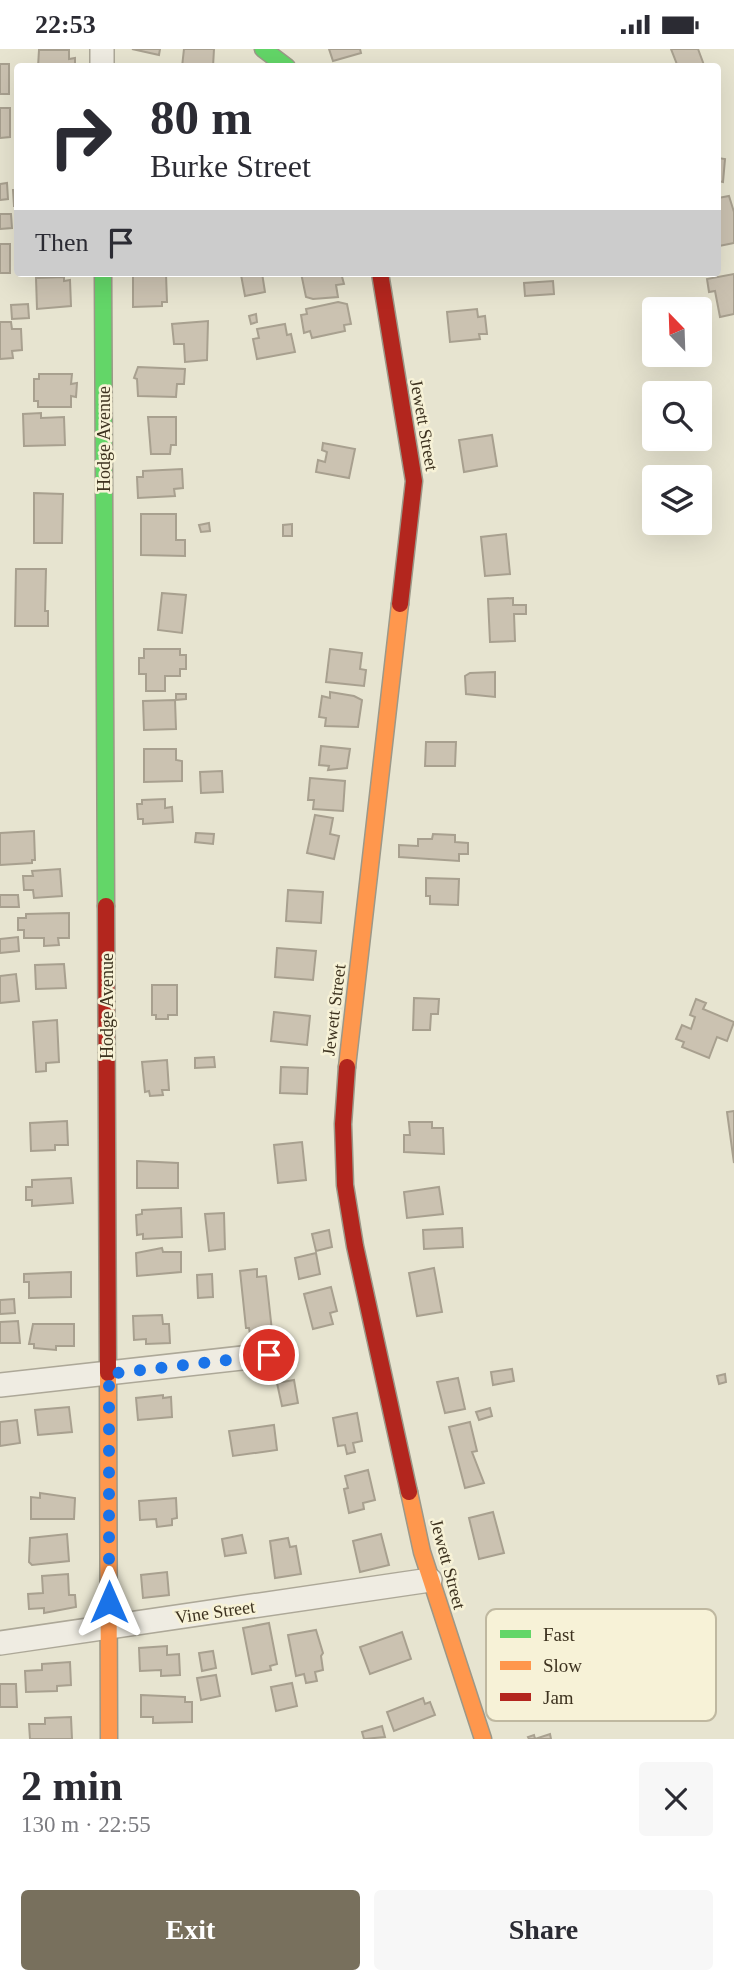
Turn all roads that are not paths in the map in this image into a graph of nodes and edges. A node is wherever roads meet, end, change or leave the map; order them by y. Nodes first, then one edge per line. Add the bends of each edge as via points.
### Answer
1 (263, 49) edge
2 (283, 59) edge
3 (103, 277) edge
4 (381, 277) edge
5 (269, 1355) dead end
6 (109, 1374) junction
7 (0, 1385) edge
8 (430, 1580) junction
9 (109, 1627) junction
10 (0, 1643) edge
11 (109, 1739) edge
12 (482, 1739) edge

1 - 2 street
3 - 6 street, Hodge Avenue
4 - 8 street, Jewett Street via 414,481 347,1064 345,1185
5 - 6 street
6 - 7 street
6 - 9 street, Hodge Avenue
8 - 9 street, Vine Street
8 - 12 street, Jewett Street
9 - 10 street, Vine Street
9 - 11 street, Hodge Avenue

